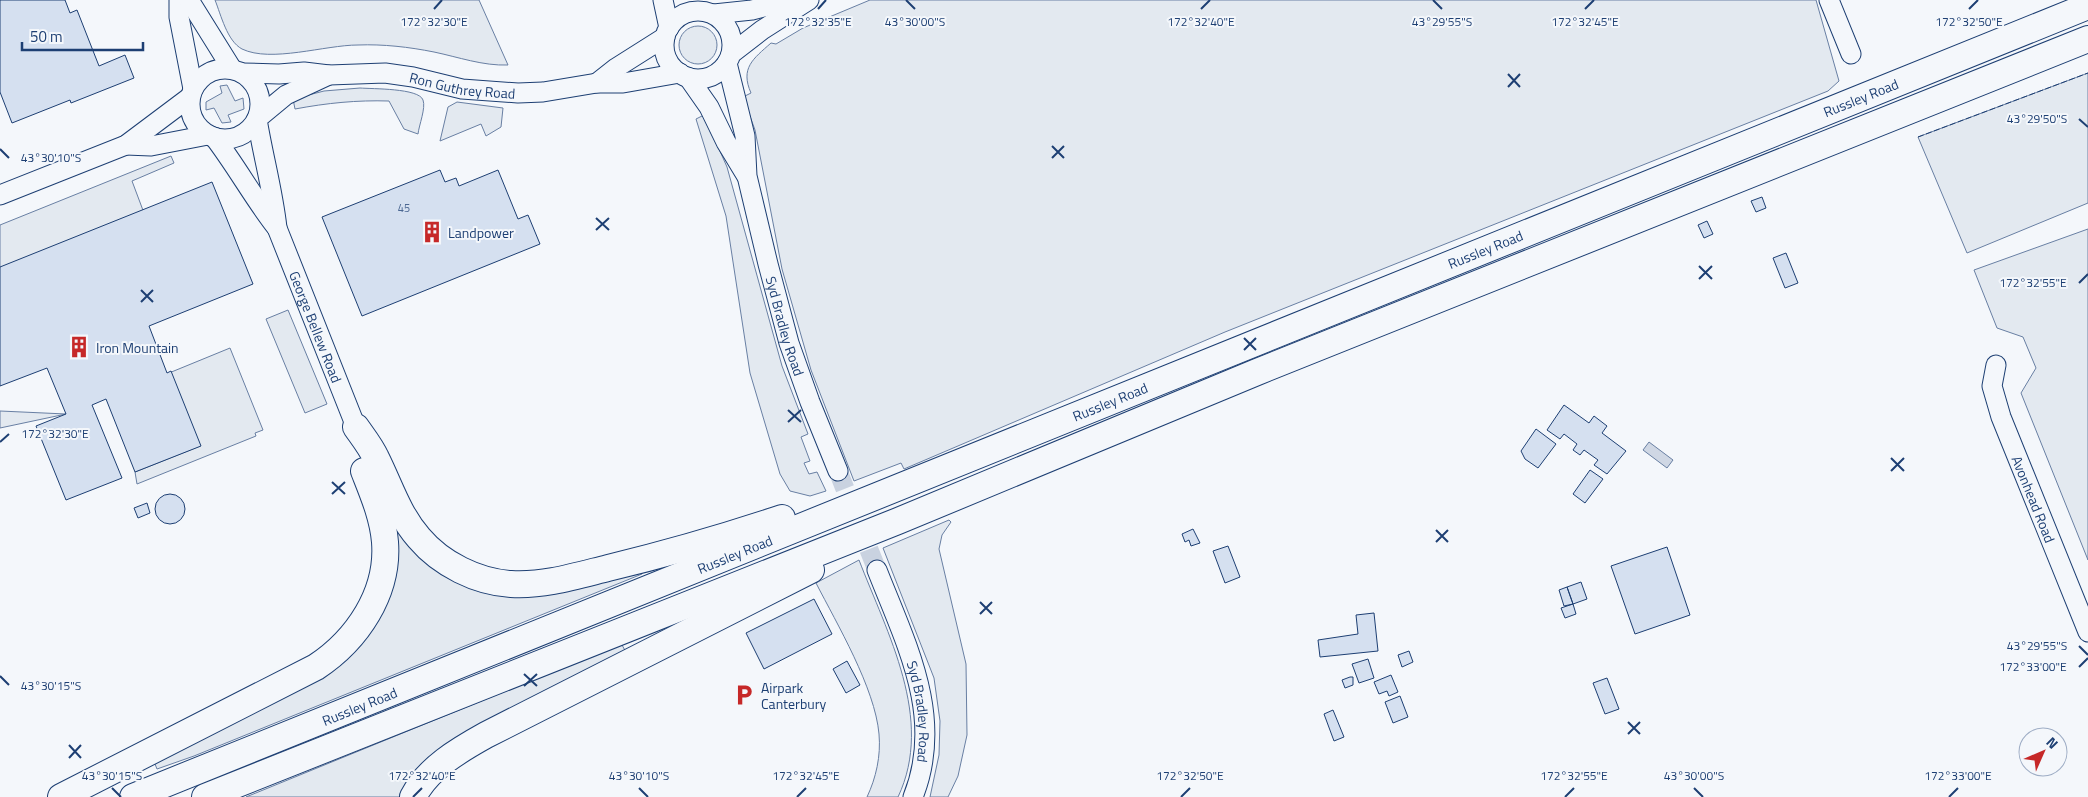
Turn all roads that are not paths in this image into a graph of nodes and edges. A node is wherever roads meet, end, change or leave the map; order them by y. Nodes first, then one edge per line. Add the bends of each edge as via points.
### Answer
1 (179, 0) edge
2 (189, 0) edge
3 (663, 0) edge
4 (1829, 0) edge
5 (2073, 0) edge
6 (806, 1) edge
7 (2088, 6) edge
8 (706, 8) edge
9 (667, 32) junction
10 (2088, 39) edge
11 (2088, 47) edge
12 (1851, 54) dead end
13 (729, 59) junction
14 (1939, 66) junction
15 (237, 71) junction
16 (328, 75) junction
17 (684, 75) junction
18 (1979, 82) junction
19 (597, 83) junction
20 (191, 93) junction
21 (257, 119) junction
22 (211, 136) junction
23 (126, 145) junction
24 (747, 176) junction
25 (0, 195) edge
26 (277, 228) junction
27 (1996, 366) dead end
28 (356, 427) junction
29 (947, 466) junction
30 (838, 471) tunnel mouth
31 (898, 521) junction
32 (877, 570) tunnel mouth
33 (2088, 632) edge
34 (61, 797) edge
35 (132, 797) edge
36 (205, 797) edge
37 (413, 797) edge
38 (913, 797) edge

1 - 20 street
2 - 15 street
3 - 9 street
4 - 12 street
5 - 14 highway
6 - 8 street via 783,2 752,10
6 - 13 street via 762,30
7 - 14 highway, Russley Road
8 - 9 street via 690,11 675,21
8 - 13 street via 728,27 731,36
9 - 17 street via 664,47 667,57 672,66
9 - 19 street, Ron Guthrey Road
10 - 18 highway, Russley Road
11 - 18 highway
13 - 17 street via 720,71 711,76 700,79
13 - 24 street, Syd Bradley Road via 746,136
14 - 29 highway, Russley Road
15 - 16 street, Ron Guthrey Road
15 - 20 street via 220,68 209,72 199,79
15 - 21 street via 257,88 260,109
16 - 19 street, Ron Guthrey Road via 386,73 462,89 518,93 563,90
16 - 21 street, Ron Guthrey Road via 286,94
17 - 19 street, Ron Guthrey Road
17 - 24 street, Syd Bradley Road via 709,107
18 - 31 highway, Russley Road via 1256,372
20 - 22 street via 193,119
20 - 23 street
21 - 22 street via 244,134 234,138
21 - 26 street, George Bellew Road via 262,154 274,196
22 - 23 street via 151,146
22 - 26 street, George Bellew Road via 242,176 258,206
23 - 25 street
24 - 30 street, Syd Bradley Road via 789,343
26 - 28 street, George Bellew Road
27 - 33 street, Avonhead Road via 1992,386 2000,417
28 - 29 highway via 376,457 403,517 419,539 461,571 511,584 568,578 666,552
28 - 34 highway via 361,463 380,513 385,542 383,570 375,598 351,638 316,667
29 - 35 highway, Russley Road
31 - 36 highway, Russley Road
31 - 37 highway via 826,563 454,753 432,772
32 - 38 street, Syd Bradley Road via 923,697 925,748

